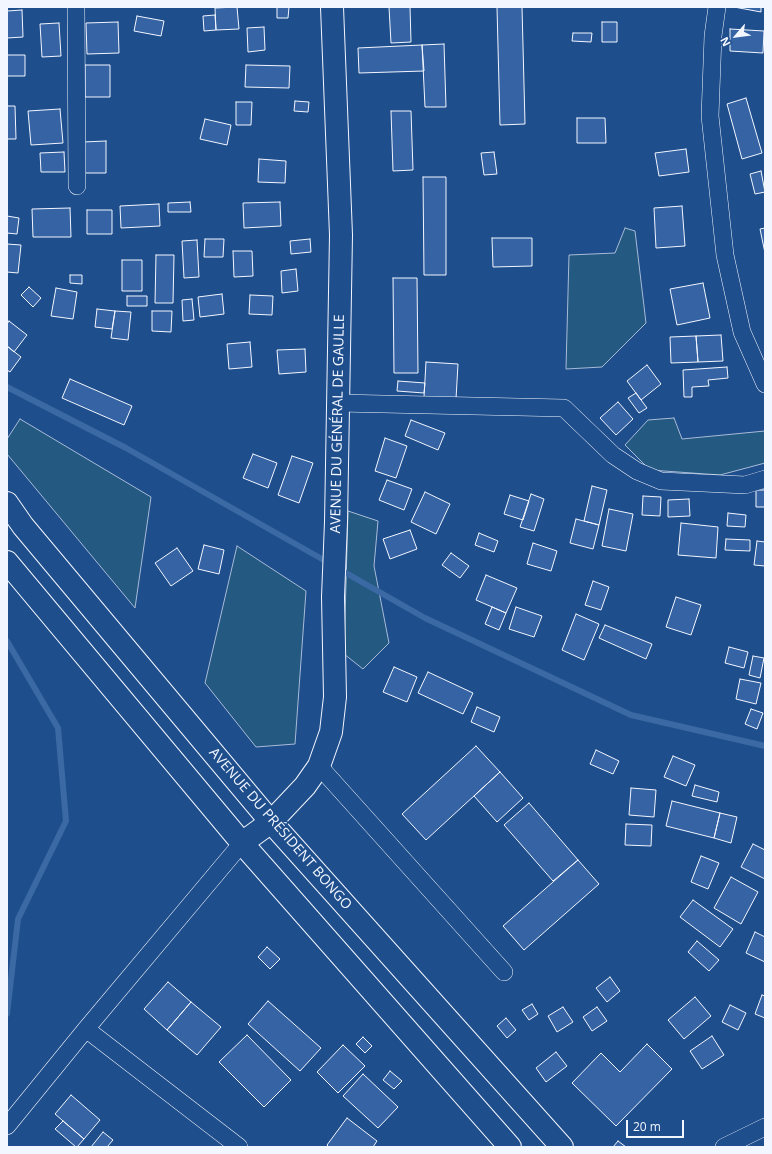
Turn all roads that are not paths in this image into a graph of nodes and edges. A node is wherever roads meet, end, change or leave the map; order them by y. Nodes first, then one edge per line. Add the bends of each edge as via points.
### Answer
1 (76, 7) edge
2 (332, 7) edge
3 (717, 7) edge
4 (77, 186) dead end
5 (765, 384) edge
6 (338, 403) junction
7 (765, 479) edge
8 (7, 503) edge
9 (7, 562) edge
10 (319, 766) junction
11 (272, 822) junction
12 (242, 842) junction
13 (504, 972) dead end
14 (86, 1029) junction
15 (7, 1126) edge
16 (765, 1127) edge
17 (239, 1147) edge
18 (510, 1147) edge
19 (562, 1147) edge
20 (724, 1147) edge

1 - 4 street
2 - 6 street, AVENUE DU GÉNÉRAL DE GAULLE via 341,235
3 - 5 street via 713,36 710,116 725,255 742,332
6 - 7 street via 564,408 613,455 661,481 745,485
6 - 10 street, AVENUE DU GÉNÉRAL DE GAULLE via 333,596 335,697 331,732
8 - 11 street, AVENUE DU PRÉSIDENT BONGO via 23,526
9 - 12 street
10 - 11 street, AVENUE DU GÉNÉRAL DE GAULLE via 305,786
10 - 13 street
11 - 12 street, AVENUE DU GÉNÉRAL DE GAULLE
11 - 19 street, AVENUE DU PRÉSIDENT BONGO
12 - 14 street
12 - 18 street
14 - 15 street
14 - 17 street
16 - 20 street

